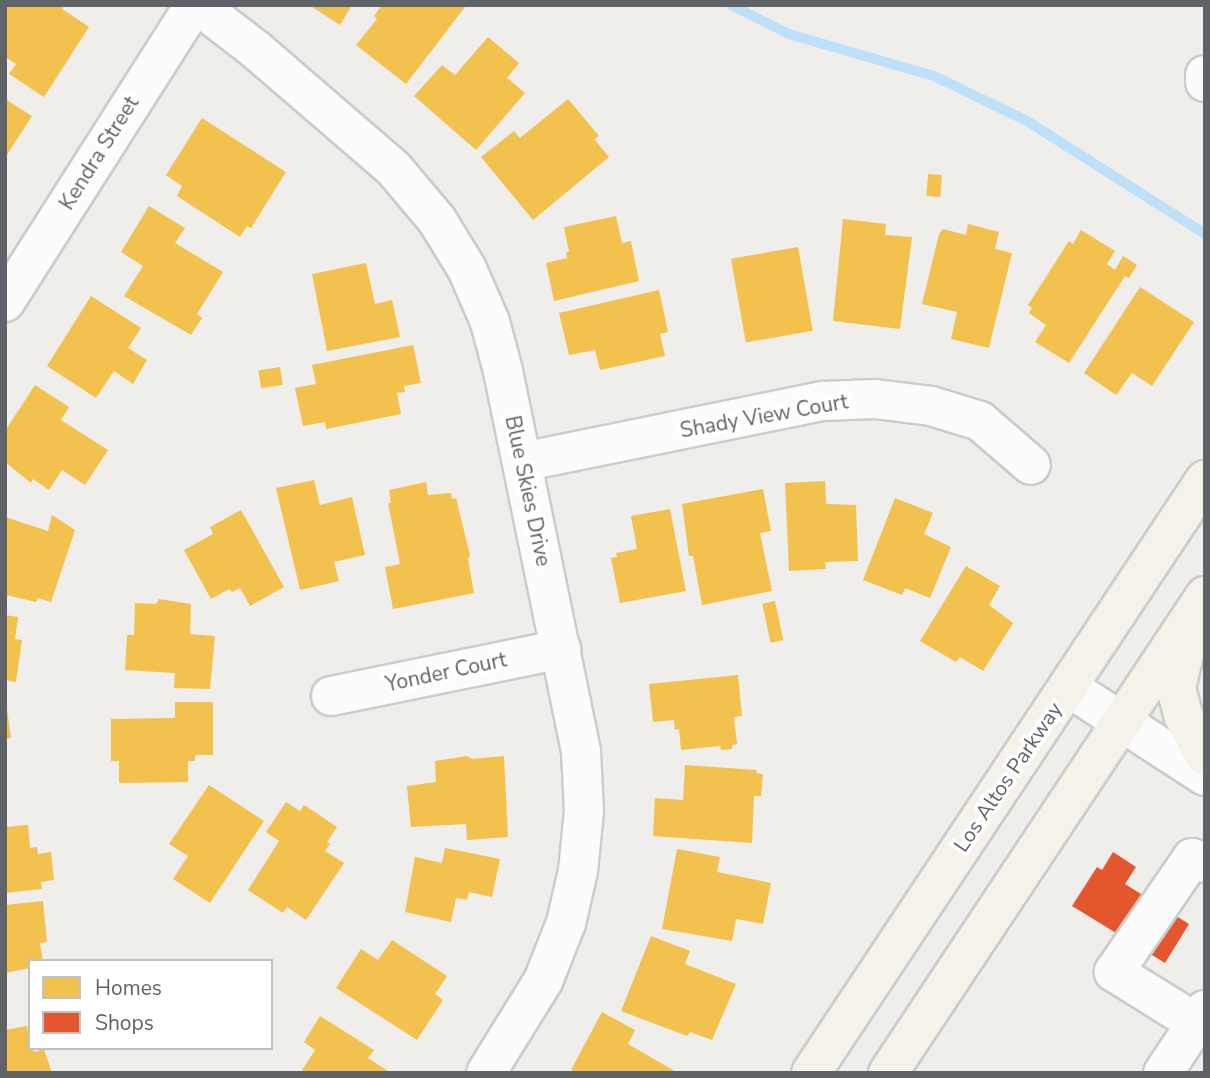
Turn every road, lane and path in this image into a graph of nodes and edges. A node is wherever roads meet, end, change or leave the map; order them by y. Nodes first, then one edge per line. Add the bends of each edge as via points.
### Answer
1 (196, 5) edge
2 (1205, 75) edge
3 (1205, 82) edge
4 (5, 302) edge
5 (522, 462) junction
6 (1031, 465) dead end
7 (1205, 480) edge
8 (1200, 603) edge
9 (561, 649) junction
10 (1068, 687) junction
11 (331, 696) dead end
12 (1122, 722) junction
13 (1205, 756) edge
14 (1205, 776) edge
15 (1205, 863) edge
16 (1200, 1016) edge
17 (486, 1073) edge
18 (811, 1073) edge
19 (888, 1073) edge
20 (1163, 1073) edge

1 - 4 street, Kendra Street
1 - 5 street, Blue Skies Drive via 255,49 394,169 437,220 467,269 490,322
2 - 3 street
5 - 6 street, Shady View Court via 823,401 876,399 931,406 980,421
5 - 9 street, Blue Skies Drive
7 - 10 main road, Los Altos Parkway
8 - 12 main road
8 - 13 main road via 1176,688 1183,715
9 - 11 street, Yonder Court
9 - 17 street, Blue Skies Drive via 581,752 584,811 578,871 566,923 542,981
10 - 12 street
10 - 18 main road, Los Altos Parkway
12 - 14 street
12 - 19 main road
15 - 16 street via 1192,859 1114,972
16 - 20 street

